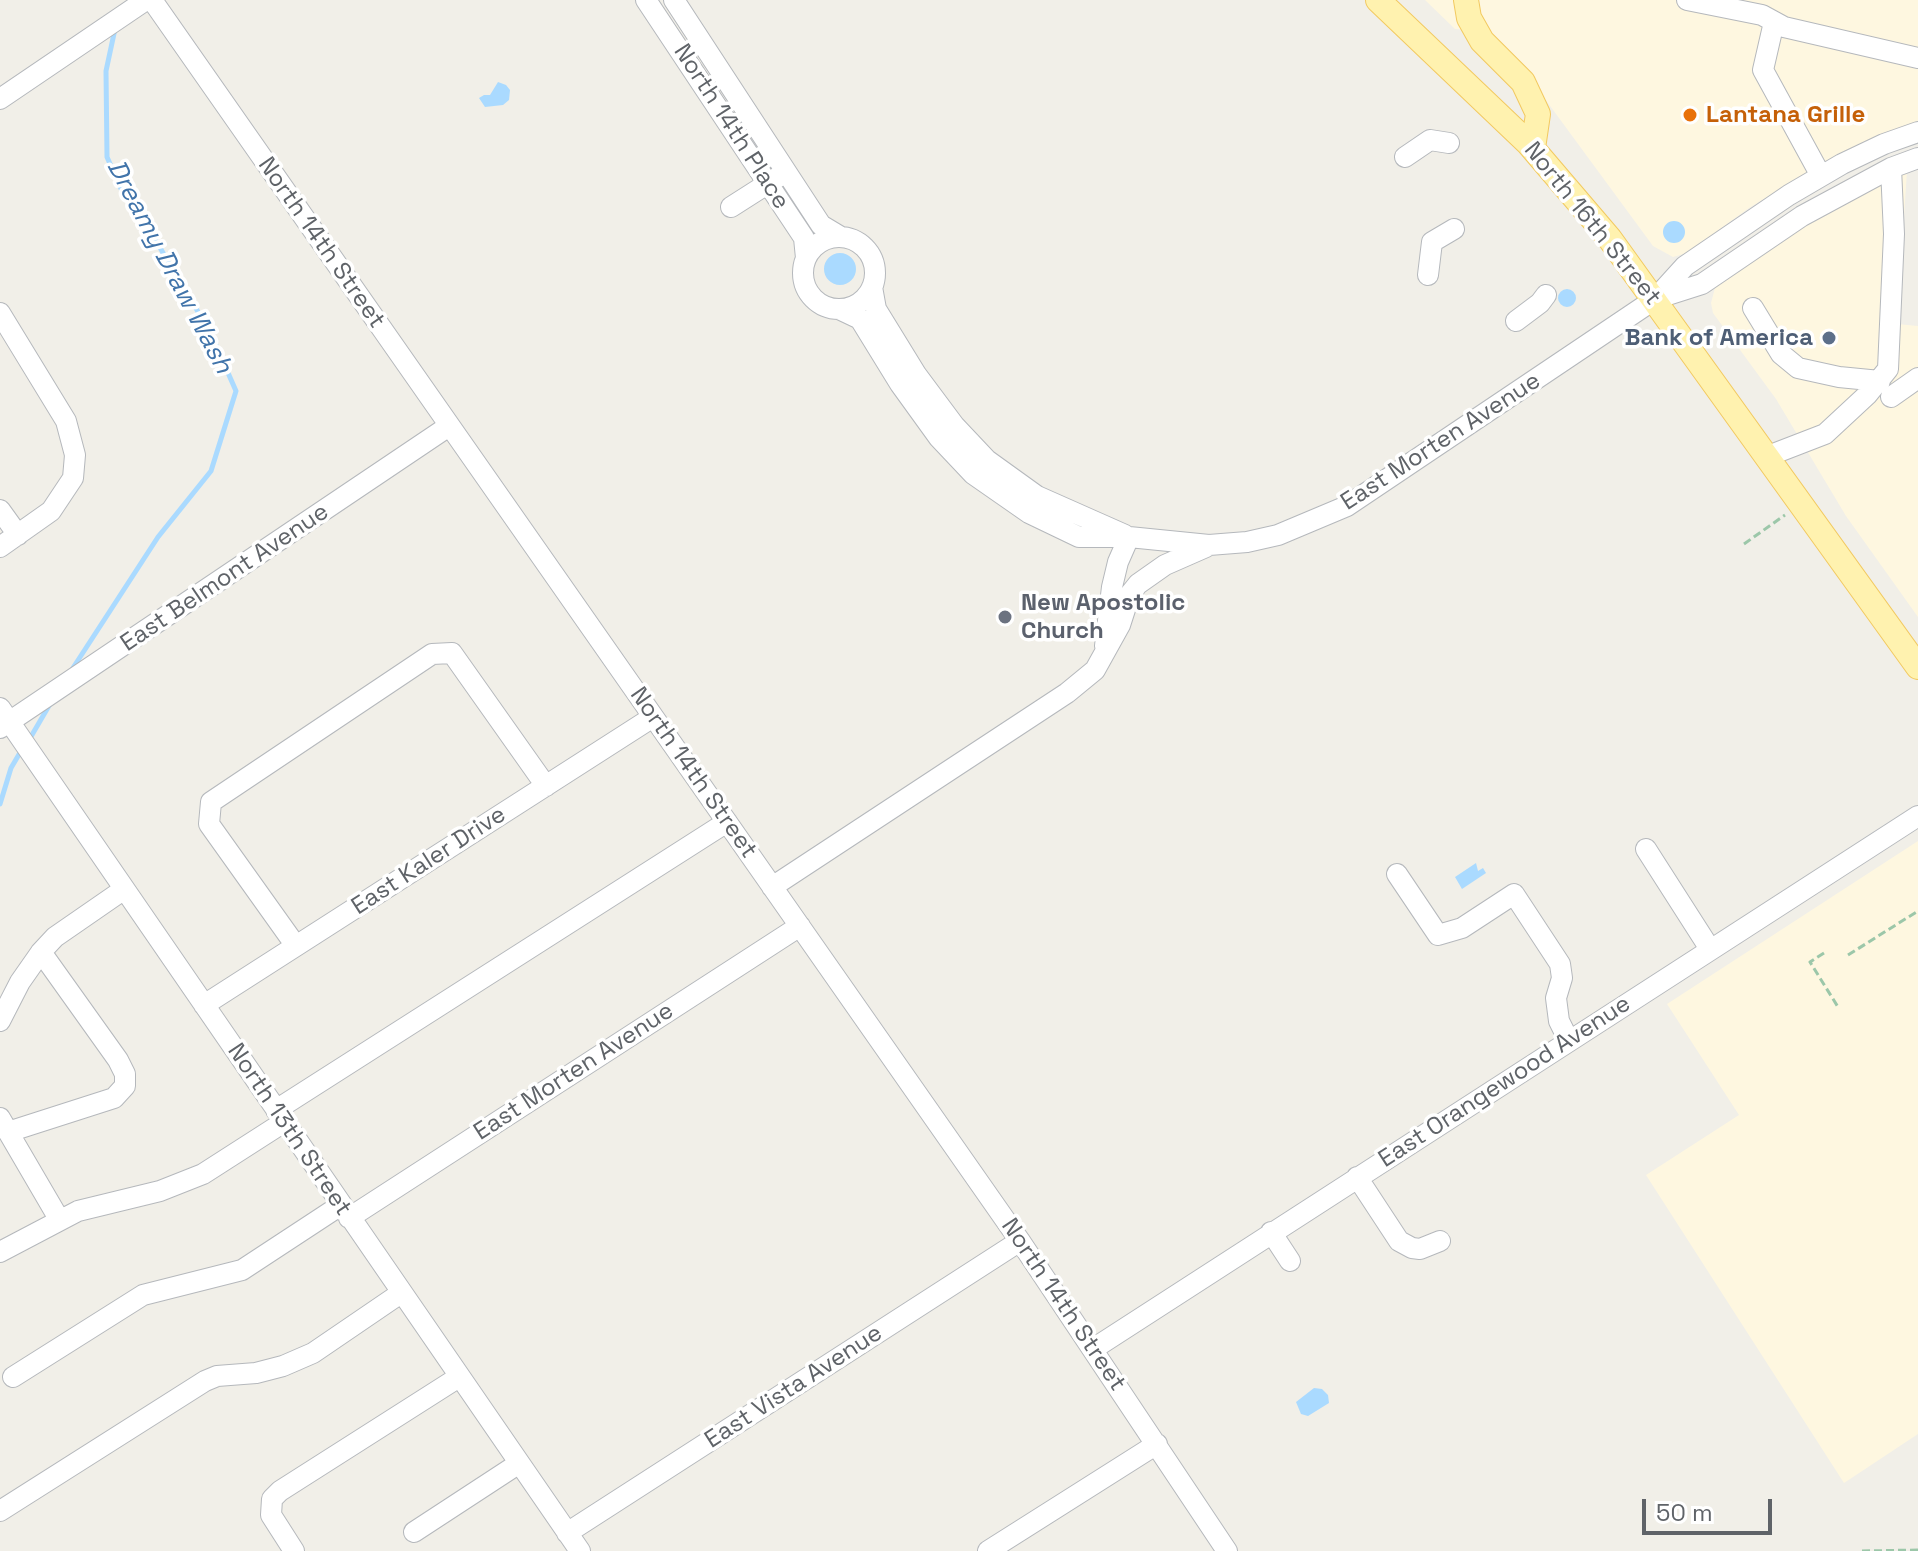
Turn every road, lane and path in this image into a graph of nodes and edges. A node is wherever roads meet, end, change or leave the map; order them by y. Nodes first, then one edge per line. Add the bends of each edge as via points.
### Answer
1 (149, 0) edge
2 (646, 0) edge
3 (674, 0) edge
4 (1378, 0) edge
5 (1466, 0) edge
6 (1687, 0) edge
7 (1774, 22) junction
8 (1918, 58) edge
9 (0, 99) edge
10 (1918, 132) edge
11 (1449, 143) dead end
12 (1533, 148) junction
13 (1405, 157) dead end
14 (1918, 158) edge
15 (1891, 168) junction
16 (786, 171) junction
17 (1821, 176) junction
18 (768, 183) junction
19 (731, 207) dead end
20 (1454, 229) dead end
21 (841, 237) junction
22 (806, 258) junction
23 (1428, 275) dead end
24 (872, 287) junction
25 (1546, 295) dead end
26 (1655, 299) junction
27 (1753, 308) dead end
28 (839, 309) junction
29 (0, 313) edge
30 (1516, 321) dead end
31 (1918, 378) edge
32 (1885, 389) junction
33 (449, 426) junction
34 (1768, 456) junction
35 (1801, 503) junction
36 (0, 510) edge
37 (18, 535) junction
38 (1129, 537) junction
39 (1744, 544) dead end
40 (1209, 545) junction
41 (0, 547) edge
42 (1105, 654) junction
43 (1918, 667) edge
44 (653, 717) junction
45 (3, 720) edge
46 (546, 786) junction
47 (1918, 816) edge
48 (727, 822) junction
49 (1646, 849) dead end
50 (1397, 874) dead end
51 (772, 887) junction
52 (123, 890) junction
53 (1918, 911) edge
54 (800, 926) junction
55 (296, 946) junction
56 (1710, 949) junction
57 (41, 952) junction
58 (1824, 953) dead end
59 (1848, 955) dead end
60 (204, 1005) junction
61 (1838, 1007) dead end
62 (0, 1021) edge
63 (1569, 1041) junction
64 (280, 1116) junction
65 (4, 1125) edge
66 (1357, 1177) junction
67 (345, 1211) junction
68 (59, 1219) junction
69 (1271, 1232) junction
70 (1020, 1241) junction
71 (1440, 1241) dead end
72 (0, 1252) edge
73 (1290, 1261) dead end
74 (401, 1293) junction
75 (1093, 1349) junction
76 (13, 1377) dead end
77 (459, 1377) junction
78 (1157, 1444) junction
79 (518, 1464) junction
80 (0, 1511) edge
81 (414, 1532) dead end
82 (567, 1533) junction
83 (1918, 1550) edge
84 (294, 1551) edge
85 (580, 1551) edge
86 (988, 1551) edge
87 (1227, 1551) edge
88 (1862, 1551) edge

1 - 9 street
1 - 33 street, North 14th Street
2 - 18 street, North 14th Place
3 - 16 street, North 14th Place
4 - 12 main road, North 16th Street
5 - 12 main road via 1482,41 1523,82 1538,114
6 - 7 street
7 - 8 street
7 - 17 street via 1763,70
10 - 17 street, East Morten Avenue
11 - 13 street via 1430,140
12 - 26 main road, North 16th Street
14 - 15 street, East Morten Avenue
15 - 26 street, East Morten Avenue via 1802,216 1702,284
15 - 32 street via 1894,234
16 - 18 street
16 - 21 street, North 14th Place via 821,225
17 - 26 street, East Morten Avenue via 1685,266
18 - 19 street
18 - 22 street, North 14th Place via 804,238
20 - 23 street via 1432,242
21 - 22 street via 820,241
21 - 24 street, North 14th Place via 868,252 875,272
22 - 28 street, North 14th Place via 803,278 811,296
24 - 28 street via 858,303
24 - 38 street, North 14th Place via 876,309 916,374 987,460 1037,496
25 - 30 street
26 - 34 main road, North 16th Street
26 - 40 street, East Morten Avenue via 1347,506 1278,535
27 - 32 street via 1781,354 1798,368
28 - 38 street, North 14th Place via 860,319 939,438 973,474 1029,513 1079,537
29 - 37 street via 66,421 75,455 73,478 51,511
31 - 32 street
32 - 34 street via 1825,434
33 - 44 street, North 14th Street
33 - 45 street, East Belmont Avenue
34 - 35 main road, North 16th Street
35 - 39 path
35 - 43 main road, North 16th Street
36 - 37 street
37 - 41 street
38 - 40 street, East Morten Avenue
38 - 42 street via 1107,611
40 - 42 street, East Morten Avenue via 1138,584
42 - 51 street, East Morten Avenue via 1095,670 1067,693
44 - 46 street, East Kaler Drive
44 - 48 street, North 14th Street
45 - 52 street, North 13th Street
46 - 55 street, East Kaler Drive
46 - 55 street via 452,653 432,654 211,802 209,824
47 - 56 street, East Orangewood Avenue
48 - 51 street, North 14th Street
48 - 64 street
49 - 56 street
50 - 63 street via 1438,935 1462,928 1514,894 1560,964 1556,998
51 - 54 street, North 14th Street
52 - 57 street
52 - 60 street, North 13th Street
53 - 59 path
54 - 67 street, East Morten Avenue
54 - 70 street, North 14th Street
55 - 60 street, East Kaler Drive
56 - 63 street, East Orangewood Avenue
57 - 62 street
57 - 65 street via 118,1060 125,1086 114,1098
58 - 61 path via 1810,962
60 - 64 street, North 13th Street
63 - 66 street, East Orangewood Avenue
64 - 67 street, North 13th Street
64 - 68 street via 227,1161 185,1182
65 - 68 street
66 - 69 street, East Orangewood Avenue
66 - 71 street via 1399,1241 1420,1249
67 - 74 street, North 13th Street
67 - 76 street, East Morten Avenue via 242,1270 143,1295
68 - 72 street
69 - 73 street
69 - 75 street, East Orangewood Avenue
70 - 75 street, North 14th Street
70 - 82 street, East Vista Avenue
74 - 77 street, North 13th Street
74 - 80 street via 313,1353 256,1373 205,1381
75 - 78 street, North 14th Street
77 - 79 street, North 13th Street
77 - 84 street via 272,1499 271,1515
78 - 86 street
78 - 87 street, North 14th Street
79 - 81 street
79 - 82 street, North 13th Street
82 - 85 street, North 13th Street
83 - 88 path

